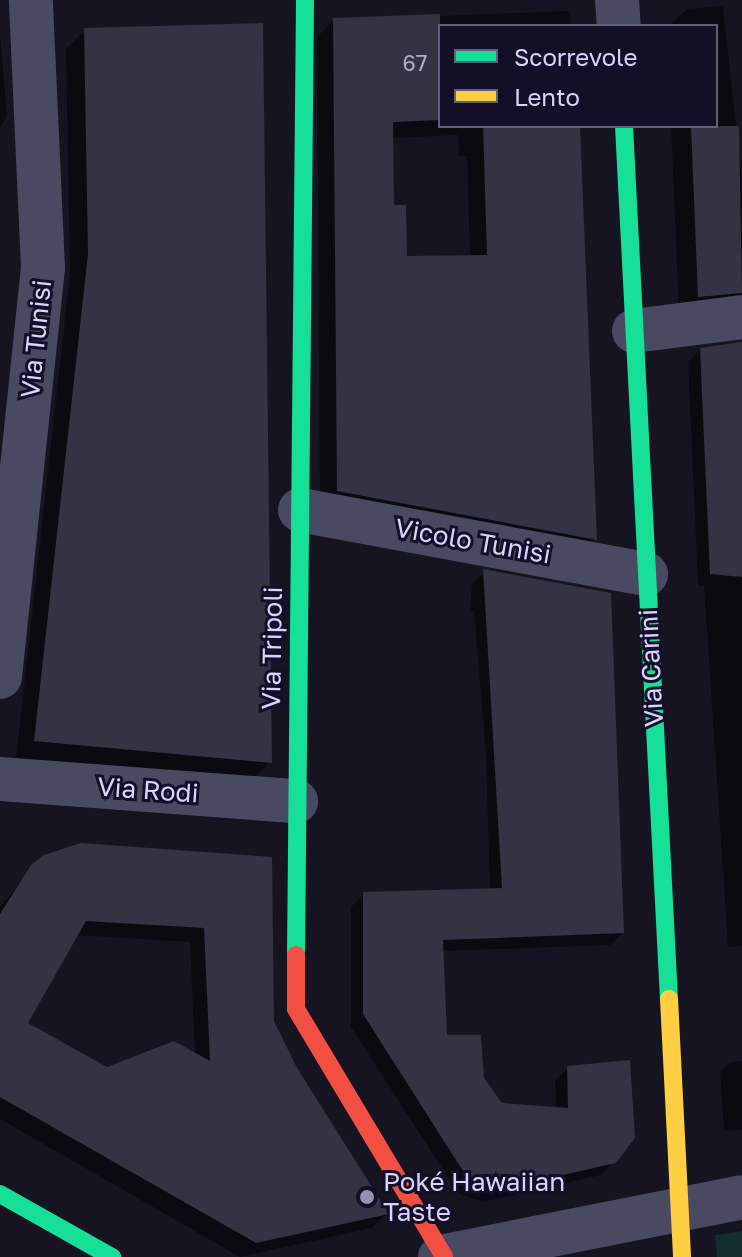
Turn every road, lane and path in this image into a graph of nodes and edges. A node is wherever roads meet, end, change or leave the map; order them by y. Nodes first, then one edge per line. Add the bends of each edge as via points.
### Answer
1 (31, 0) edge
2 (305, 0) edge
3 (617, 0) edge
4 (619, 24) edge
5 (624, 128) edge
6 (742, 317) edge
7 (634, 331) junction
8 (300, 510) junction
9 (646, 574) junction
10 (0, 677) edge
11 (0, 779) edge
12 (296, 801) junction
13 (0, 1194) edge
14 (742, 1197) edge
15 (681, 1209) junction
16 (112, 1257) edge
17 (442, 1257) edge
18 (682, 1257) edge

1 - 10 street, Via Tunisi via 43,268
2 - 8 street, Via Tripoli
3 - 4 street
5 - 7 street, Via Carini
6 - 7 street
7 - 9 street, Via Carini
8 - 9 street, Vicolo Tunisi
8 - 12 street, Via Tripoli
9 - 15 street, Via Carini
11 - 12 street, Via Rodi
12 - 17 street, Via Tripoli via 296,1009
13 - 16 street
14 - 15 street
15 - 17 street
15 - 18 street, Via Carini

